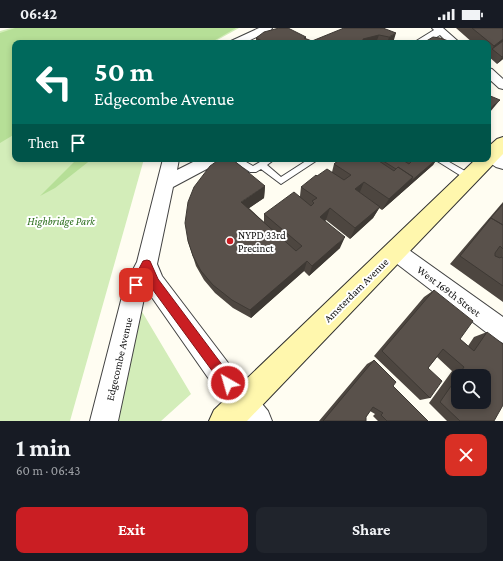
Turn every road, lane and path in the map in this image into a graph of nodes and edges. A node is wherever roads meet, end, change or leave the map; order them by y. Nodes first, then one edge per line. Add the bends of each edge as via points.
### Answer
1 (267, 28) edge
2 (439, 29) edge
3 (241, 40) edge
4 (422, 40) edge
5 (451, 40) edge
6 (491, 74) edge
7 (502, 83) edge
8 (170, 162) edge
9 (206, 162) edge
10 (240, 162) edge
11 (266, 162) edge
12 (310, 162) edge
13 (443, 162) edge
14 (485, 162) edge
15 (262, 165) junction
16 (468, 177) junction
17 (165, 184) junction
18 (395, 251) junction
19 (147, 264) junction
20 (503, 331) edge
21 (242, 415) edge
22 (104, 421) edge

1 - 3 street
2 - 4 street
2 - 5 street
6 - 7 street
8 - 17 street, Edgecombe Avenue
9 - 17 street
10 - 15 lane via 253,170
11 - 15 lane
12 - 15 lane via 282,181
13 - 16 lane
14 - 16 main road, Amsterdam Avenue
16 - 18 main road, Amsterdam Avenue
17 - 19 street, Edgecombe Avenue
18 - 20 street, West 169th Street
18 - 21 main road, Amsterdam Avenue
19 - 21 street via 154,282 220,373
19 - 22 street, Edgecombe Avenue via 136,285

